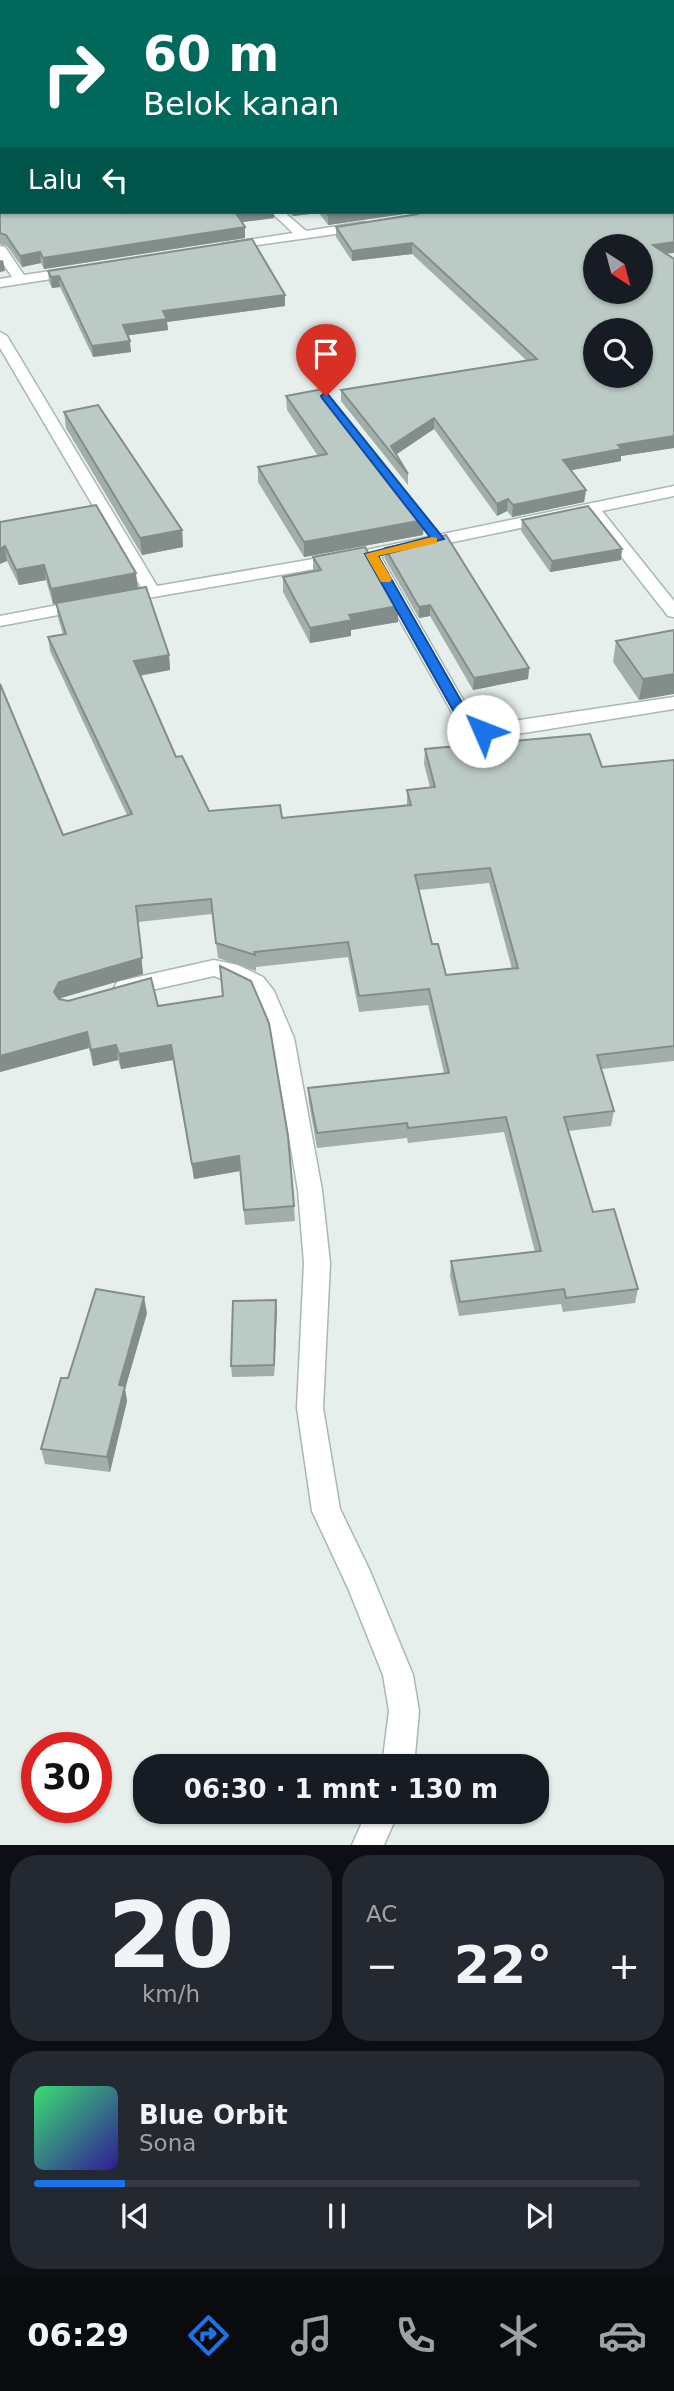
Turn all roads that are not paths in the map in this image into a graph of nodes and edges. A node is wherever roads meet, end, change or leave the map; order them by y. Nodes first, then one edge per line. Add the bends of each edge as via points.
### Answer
1 (279, 214) edge
2 (379, 223) edge
3 (303, 235) junction
4 (0, 250) edge
5 (209, 250) edge
6 (88, 269) edge
7 (21, 280) junction
8 (0, 283) edge
9 (0, 336) edge
10 (674, 491) edge
11 (592, 508) junction
12 (371, 554) junction
13 (152, 592) junction
14 (674, 612) edge
15 (0, 621) edge
16 (674, 703) edge
17 (102, 996) edge
18 (399, 1754) edge
19 (377, 1824) edge
20 (368, 1845) edge

1 - 3 street
2 - 3 street
3 - 5 street
4 - 7 street
6 - 7 street
7 - 8 street
9 - 13 street
10 - 11 street
11 - 12 street via 434,534
11 - 14 street
12 - 13 street
12 - 16 street via 463,716 477,728 499,731
13 - 15 street
17 - 18 street via 203,970 230,971 262,991 283,1038 310,1190 317,1263 310,1408 326,1511 398,1675 404,1711
19 - 20 street

